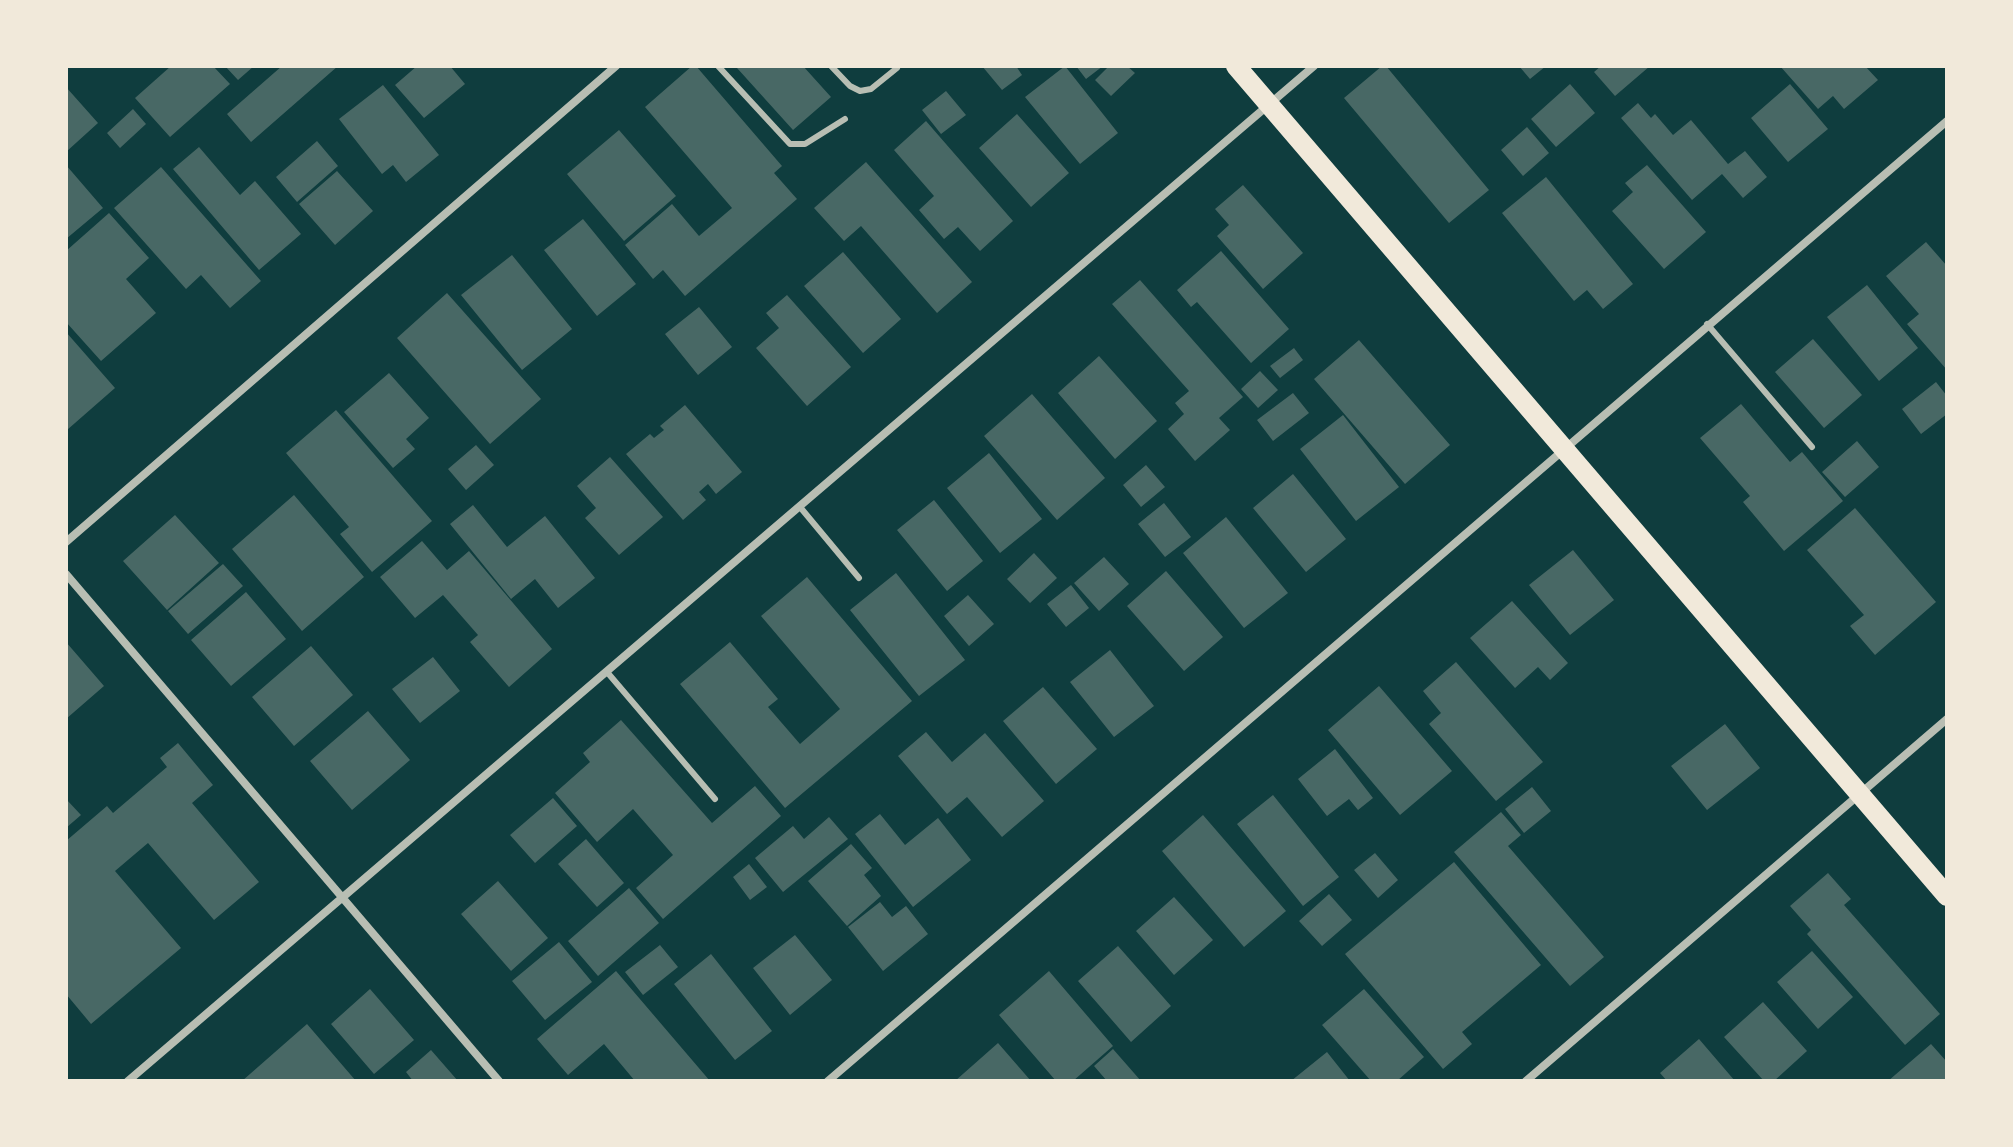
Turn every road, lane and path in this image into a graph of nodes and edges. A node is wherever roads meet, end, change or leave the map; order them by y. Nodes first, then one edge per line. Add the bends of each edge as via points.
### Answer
1 (616, 66) edge
2 (718, 66) edge
3 (831, 66) edge
4 (1236, 66) edge
5 (1314, 66) edge
6 (897, 68) dead end
7 (1270, 105) junction
8 (845, 119) dead end
9 (1947, 121) edge
10 (1707, 324) junction
11 (1812, 447) dead end
12 (1562, 448) junction
13 (800, 507) junction
14 (66, 542) edge
15 (66, 574) edge
16 (859, 578) dead end
17 (607, 672) junction
18 (1947, 719) edge
19 (1860, 794) junction
20 (715, 799) dead end
21 (1947, 896) edge
22 (344, 897) junction
23 (128, 1081) edge
24 (499, 1081) edge
25 (828, 1081) edge
26 (1526, 1081) edge

1 - 14 street
2 - 8 lane via 790,144 805,144
3 - 6 lane via 860,91 871,89
4 - 7 main road
5 - 7 street
7 - 12 main road
7 - 13 street
9 - 10 street
10 - 11 lane
10 - 12 street
12 - 19 main road
12 - 25 street
13 - 16 lane
13 - 17 street
15 - 22 street
17 - 20 lane
17 - 22 street
18 - 19 street
19 - 21 main road
19 - 26 street
22 - 23 street
22 - 24 street

